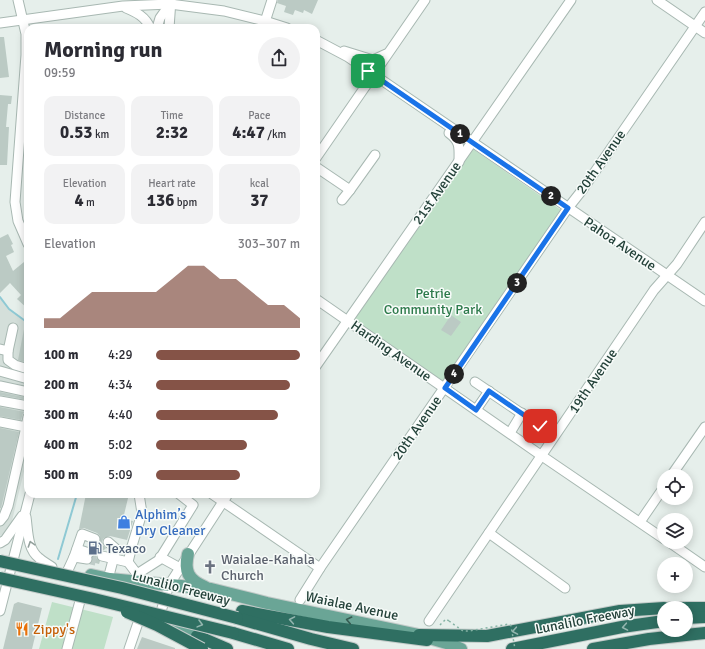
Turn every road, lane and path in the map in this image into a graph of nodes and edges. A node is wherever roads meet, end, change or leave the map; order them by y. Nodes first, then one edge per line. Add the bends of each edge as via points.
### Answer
1 (18, 0) edge
2 (272, 0) edge
3 (425, 0) edge
4 (571, 0) edge
5 (657, 0) edge
6 (170, 2) edge
7 (122, 6) junction
8 (705, 12) edge
9 (22, 20) junction
10 (0, 23) edge
11 (147, 24) edge
12 (158, 24) edge
13 (169, 24) edge
14 (264, 24) edge
15 (695, 26) junction
16 (24, 27) edge
17 (705, 33) edge
18 (320, 42) edge
19 (320, 42) edge
20 (388, 54) junction
21 (373, 75) junction
22 (24, 84) edge
23 (426, 111) junction
24 (473, 143) junction
25 (320, 152) edge
26 (375, 155) dead end
27 (459, 162) junction
28 (320, 169) edge
29 (350, 190) junction
30 (342, 200) dead end
31 (568, 208) junction
32 (705, 222) edge
33 (24, 235) edge
34 (667, 275) junction
35 (705, 301) edge
36 (320, 302) edge
37 (347, 320) junction
38 (14, 328) dead end
39 (4, 350) edge
40 (320, 360) edge
41 (24, 368) edge
42 (0, 371) edge
43 (24, 378) edge
44 (475, 382) dead end
45 (0, 386) edge
46 (445, 388) junction
47 (24, 391) edge
48 (489, 391) junction
49 (0, 401) edge
50 (24, 405) edge
51 (476, 410) junction
52 (522, 413) junction
53 (0, 422) edge
54 (540, 426) dead end
55 (24, 427) edge
56 (705, 427) edge
57 (510, 433) junction
58 (24, 436) edge
59 (542, 456) junction
60 (676, 469) edge
61 (657, 497) edge
62 (29, 498) edge
63 (140, 498) edge
64 (184, 498) edge
65 (226, 498) edge
66 (26, 511) junction
67 (0, 521) edge
68 (640, 522) junction
69 (489, 533) junction
70 (657, 534) edge
71 (0, 543) edge
72 (679, 549) edge
73 (76, 553) junction
74 (188, 554) junction
75 (0, 556) edge
76 (160, 557) junction
77 (13, 559) junction
78 (113, 559) junction
79 (0, 561) edge
80 (128, 562) junction
81 (52, 567) junction
82 (705, 567) edge
83 (180, 568) junction
84 (320, 568) junction
85 (68, 570) junction
86 (136, 578) junction
87 (108, 579) junction
88 (2, 582) edge
89 (169, 585) junction
90 (565, 588) dead end
91 (211, 589) junction
92 (94, 599) junction
93 (300, 600) dead end
94 (80, 601) junction
95 (657, 608) edge
96 (693, 608) edge
97 (705, 608) edge
98 (0, 611) edge
99 (141, 614) junction
100 (239, 614) junction
101 (705, 617) edge
102 (159, 618) junction
103 (693, 618) edge
104 (429, 621) dead end
105 (449, 621) dead end
106 (657, 622) edge
107 (705, 633) edge
108 (419, 635) junction
109 (197, 636) junction
110 (446, 642) junction
111 (67, 649) edge
112 (129, 649) edge
113 (202, 649) edge
114 (218, 649) edge
115 (227, 649) edge
116 (288, 649) edge
117 (353, 649) edge
118 (461, 649) edge
119 (513, 649) edge
120 (593, 649) edge

1 - 9 street
2 - 14 street
3 - 20 street
4 - 24 street, 21st Avenue
5 - 15 street
6 - 7 street
6 - 12 street
6 - 13 street
6 - 14 street via 224,11
7 - 9 street
7 - 11 street via 143,17
8 - 15 street, 20th Avenue
9 - 10 street
9 - 16 street
15 - 17 street
15 - 31 street, 20th Avenue
18 - 20 street via 373,60
19 - 21 street, Pahoa Avenue via 348,57
20 - 21 street
21 - 23 street, Pahoa Avenue
21 - 25 street
22 - 33 street via 16,202 18,221
23 - 24 street, Pahoa Avenue
23 - 27 street via 438,125 456,138
24 - 27 street, 21st Avenue
24 - 31 street, Pahoa Avenue
26 - 29 street
27 - 37 street, 21st Avenue
28 - 29 street
29 - 30 street
31 - 34 street, Pahoa Avenue
31 - 46 street, 20th Avenue
32 - 34 street, 19th Avenue
34 - 35 street, Pahoa Avenue
34 - 59 street, 19th Avenue via 654,290
36 - 37 street, Harding Avenue
37 - 40 street, 21st Avenue
37 - 46 street, Harding Avenue
38 - 39 street
39 - 41 street via 11,363
42 - 43 street
44 - 48 street
45 - 47 street
46 - 51 street, Harding Avenue
46 - 84 street, 20th Avenue
48 - 51 street
48 - 52 street
49 - 50 street
51 - 57 street, Harding Avenue
52 - 54 street
52 - 57 street
53 - 55 street
56 - 60 street
57 - 59 street, Harding Avenue
58 - 67 street via 8,506
59 - 68 street, Harding Avenue
59 - 69 street, 19th Avenue
61 - 68 street
62 - 66 street
63 - 80 street via 142,513
64 - 76 street via 193,505
65 - 74 street
65 - 84 street
66 - 71 street
66 - 77 street
81 -> 66 street via 38,558 34,552 29,541
68 - 70 street, Harding Avenue
69 - 90 street
69 - 104 street, 19th Avenue
72 - 82 street
73 - 73 street via 80,540 82,534 91,549
73 - 85 street
74 - 83 street
74 - 91 main road via 189,576 196,584
75 - 77 main road, Waialae Avenue
76 - 83 street
76 - 86 street
77 - 81 main road, Waialae Avenue
77 - 88 street
78 - 78 street via 104,552 116,549
78 - 80 street
78 - 87 street
79 - 100 highway, Lunalilo Freeway, bridge
80 - 86 street
81 - 85 main road, Waialae Avenue
83 - 89 street
84 - 93 street, 20th Avenue
85 - 87 main road, Waialae Avenue
86 - 87 main road, Waialae Avenue
86 - 89 main road, Waialae Avenue
88 - 92 highway, bridge
88 - 94 main road
88 - 98 street
89 - 91 main road, Waialae Avenue
89 - 102 street
108 -> 91 main road, Waialae Avenue
92 - 113 highway, bridge via 157,625
92 -> 116 highway, bridge
94 - 99 main road
94 - 111 street
95 -> 108 highway via 620,611 487,636
96 - 97 highway
99 - 102 main road
99 - 112 street
110 -> 100 highway
100 - 117 highway, Lunalilo Freeway via 311,639
101 - 103 highway
102 - 109 main road
105 - 119 path, bridge via 463,631 509,624
106 -> 119 highway, Lunalilo Freeway
107 - 120 highway
108 - 110 main road, Waialae Avenue
109 - 114 main road
109 - 115 highway
110 - 118 main road, Waialae Avenue

